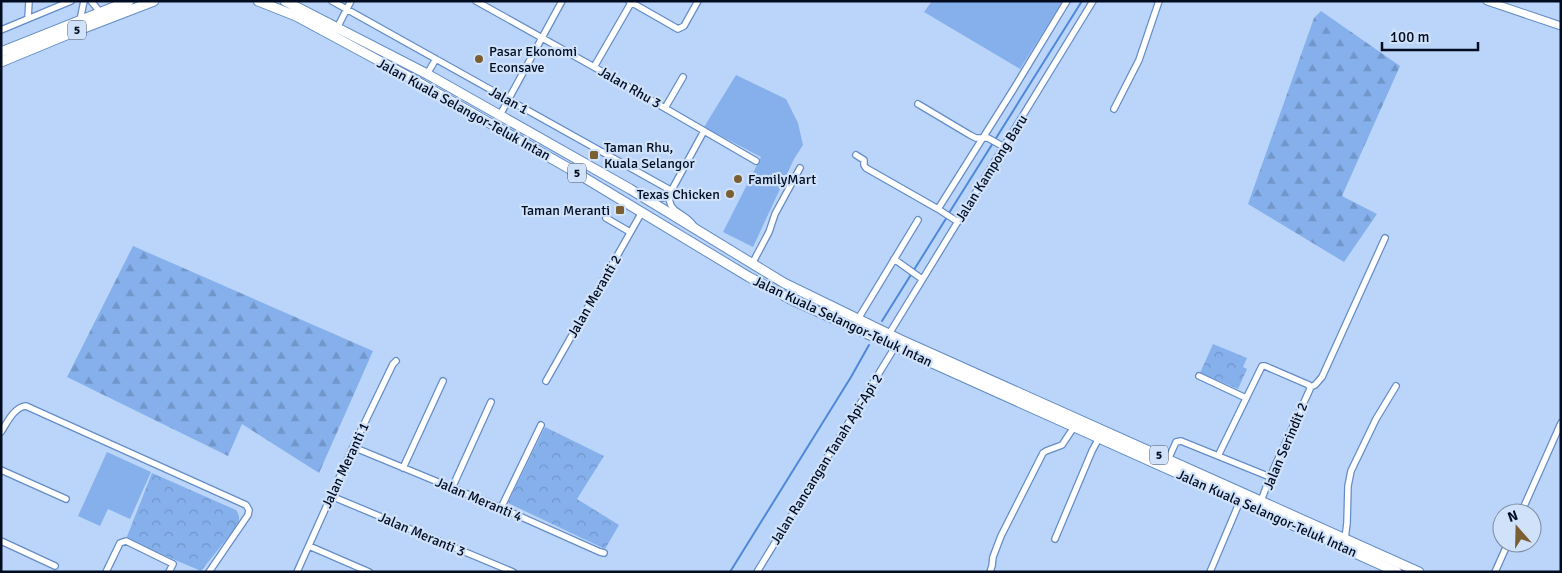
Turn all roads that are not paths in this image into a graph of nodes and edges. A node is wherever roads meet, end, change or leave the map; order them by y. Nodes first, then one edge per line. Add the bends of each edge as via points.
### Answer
1 (29, 1) edge
2 (71, 1) edge
3 (84, 1) edge
4 (91, 1) edge
5 (129, 1) edge
6 (154, 1) edge
7 (258, 1) edge
8 (285, 1) edge
9 (332, 1) edge
10 (352, 1) edge
11 (476, 1) edge
12 (562, 1) edge
13 (698, 1) edge
14 (1067, 1) edge
15 (1093, 1) edge
16 (1159, 1) edge
17 (1487, 1) edge
18 (630, 2) edge
19 (347, 10) junction
20 (100, 12) junction
21 (28, 18) junction
22 (80, 20) junction
23 (1561, 26) edge
24 (337, 27) junction
25 (1, 30) edge
26 (332, 36) junction
27 (542, 38) junction
28 (1, 52) edge
29 (436, 59) junction
30 (1, 62) edge
31 (594, 67) junction
32 (427, 74) junction
33 (683, 77) dead end
34 (508, 100) junction
35 (918, 104) dead end
36 (665, 108) junction
37 (1114, 109) dead end
38 (500, 115) junction
39 (704, 131) junction
40 (985, 138) junction
41 (1001, 145) junction
42 (856, 155) dead end
43 (756, 161) dead end
44 (800, 168) dead end
45 (630, 190) junction
46 (670, 193) junction
47 (938, 209) junction
48 (642, 212) junction
49 (606, 218) dead end
50 (918, 220) dead end
51 (958, 222) junction
52 (696, 229) junction
53 (630, 232) junction
54 (1385, 238) dead end
55 (894, 259) junction
56 (752, 264) junction
57 (922, 279) junction
58 (858, 319) junction
59 (889, 334) junction
60 (895, 347) junction
61 (396, 361) dead end
62 (1200, 376) dead end
63 (546, 380) dead end
64 (443, 381) dead end
65 (1396, 386) dead end
66 (1310, 387) junction
67 (1246, 398) junction
68 (492, 402) dead end
69 (1561, 423) edge
70 (542, 425) dead end
71 (1074, 427) junction
72 (1, 432) edge
73 (1099, 438) junction
74 (353, 448) junction
75 (1218, 456) junction
76 (1168, 460) junction
77 (403, 468) junction
78 (1, 470) edge
79 (1270, 477) junction
80 (452, 488) junction
81 (331, 496) junction
82 (66, 499) dead end
83 (1240, 501) junction
84 (1261, 501) junction
85 (1525, 503) edge
86 (501, 508) junction
87 (1055, 538) dead end
88 (1345, 539) junction
89 (1, 541) edge
90 (309, 546) junction
91 (604, 552) dead end
92 (1504, 553) edge
93 (55, 566) dead end
94 (358, 570) edge
95 (106, 572) edge
96 (169, 572) edge
97 (209, 572) edge
98 (297, 572) edge
99 (369, 572) edge
100 (513, 572) edge
101 (757, 572) edge
102 (990, 572) edge
103 (1210, 572) edge
104 (1397, 572) edge
105 (1419, 572) edge
106 (1495, 572) edge

1 - 21 street
2 - 21 street
3 - 22 street
4 - 20 street
5 - 20 highway, 5
6 - 30 highway, 5
7 - 26 highway, Jalan Kuala Selangor-Teluk Intan / 5 via 296,16
8 - 24 highway, Jalan Kuala Selangor-Teluk Intan / 5
9 - 19 street, Jalan 1
10 - 19 street
11 - 27 street, Jalan Rhu 3
12 - 27 street
13 - 18 street via 680,29
14 - 40 street
15 - 41 street, Jalan Kampong Baru
16 - 37 street via 1139,60
17 - 23 street
18 - 31 street
19 - 24 street
19 - 29 street, Jalan 1
20 - 22 highway, 5
21 - 25 street
22 - 28 highway, 5
24 - 26 street
24 - 32 highway, Jalan Kuala Selangor-Teluk Intan / 5
26 - 48 highway, Jalan Kuala Selangor-Teluk Intan / 5 via 487,121
27 - 31 street, Jalan Rhu 3
27 - 34 street
29 - 32 street
29 - 34 street, Jalan 1
31 - 36 street, Jalan Rhu 3
32 - 38 highway, Jalan Kuala Selangor-Teluk Intan / 5
33 - 36 street
34 - 38 street
34 - 46 street, Jalan 1
35 - 40 street via 970,135
36 - 39 street, Jalan Rhu 3
38 - 45 highway, Jalan Kuala Selangor-Teluk Intan / 5
39 - 43 street, Jalan Rhu 3
39 - 46 street
40 - 41 street
40 - 47 street
41 - 51 street, Jalan Kampong Baru
42 - 47 street via 864,160 866,168
44 - 56 street
45 - 46 street via 658,199
45 - 52 highway, Jalan Kuala Selangor-Teluk Intan / 5
46 - 52 street via 669,205 689,219
47 - 51 street
48 - 53 street, Jalan Meranti 2
48 - 60 highway, Jalan Kuala Selangor-Teluk Intan / 5 via 792,300
49 - 53 street
50 - 55 street
51 - 57 street, Jalan Kampong Baru
52 - 56 highway, Jalan Kuala Selangor-Teluk Intan / 5
53 - 63 street, Jalan Meranti 2
54 - 66 street via 1322,377
55 - 57 street
55 - 58 street
56 - 58 highway, Jalan Kuala Selangor-Teluk Intan / 5
57 - 59 street, Jalan Kampong Baru
58 - 59 highway, Jalan Kuala Selangor-Teluk Intan / 5
59 - 76 highway, Jalan Kuala Selangor-Teluk Intan / 5
60 - 71 highway, Jalan Kuala Selangor-Teluk Intan / 5
60 - 101 street, Jalan Rancangan Tanah Api-Api 2
61 - 74 street, Jalan Meranti 1
62 - 67 street
64 - 77 street
65 - 88 street via 1351,471
66 - 67 street, Jalan Serindit 2 via 1262,366
66 - 79 street, Jalan Serindit 2
67 - 75 street
68 - 80 street
69 - 85 street
70 - 86 street
71 - 73 highway, Jalan Kuala Selangor-Teluk Intan / 5
71 - 102 street via 1062,445 1043,453 1000,536
72 - 97 street via 17,409 26,406 246,505 248,516
73 - 83 highway, Jalan Kuala Selangor-Teluk Intan / 5
73 - 87 street
74 - 77 street, Jalan Meranti 4
74 - 81 street, Jalan Meranti 1
75 - 76 street via 1179,441
75 - 79 street
76 - 84 highway, Jalan Kuala Selangor-Teluk Intan / 5
77 - 80 street, Jalan Meranti 4
78 - 82 street
79 - 84 street, Jalan Serindit 2
80 - 86 street, Jalan Meranti 4
81 - 90 street, Jalan Meranti 1
81 - 100 street, Jalan Meranti 3
83 - 103 street
83 - 104 highway, Jalan Kuala Selangor-Teluk Intan / 5
84 - 88 highway, Jalan Kuala Selangor-Teluk Intan / 5
86 - 91 street, Jalan Meranti 4
88 - 105 highway, Jalan Kuala Selangor-Teluk Intan / 5
89 - 93 street
90 - 94 street
90 - 98 street, Jalan Meranti 1
92 - 106 street
94 - 99 street
95 - 96 street via 123,541 172,564

